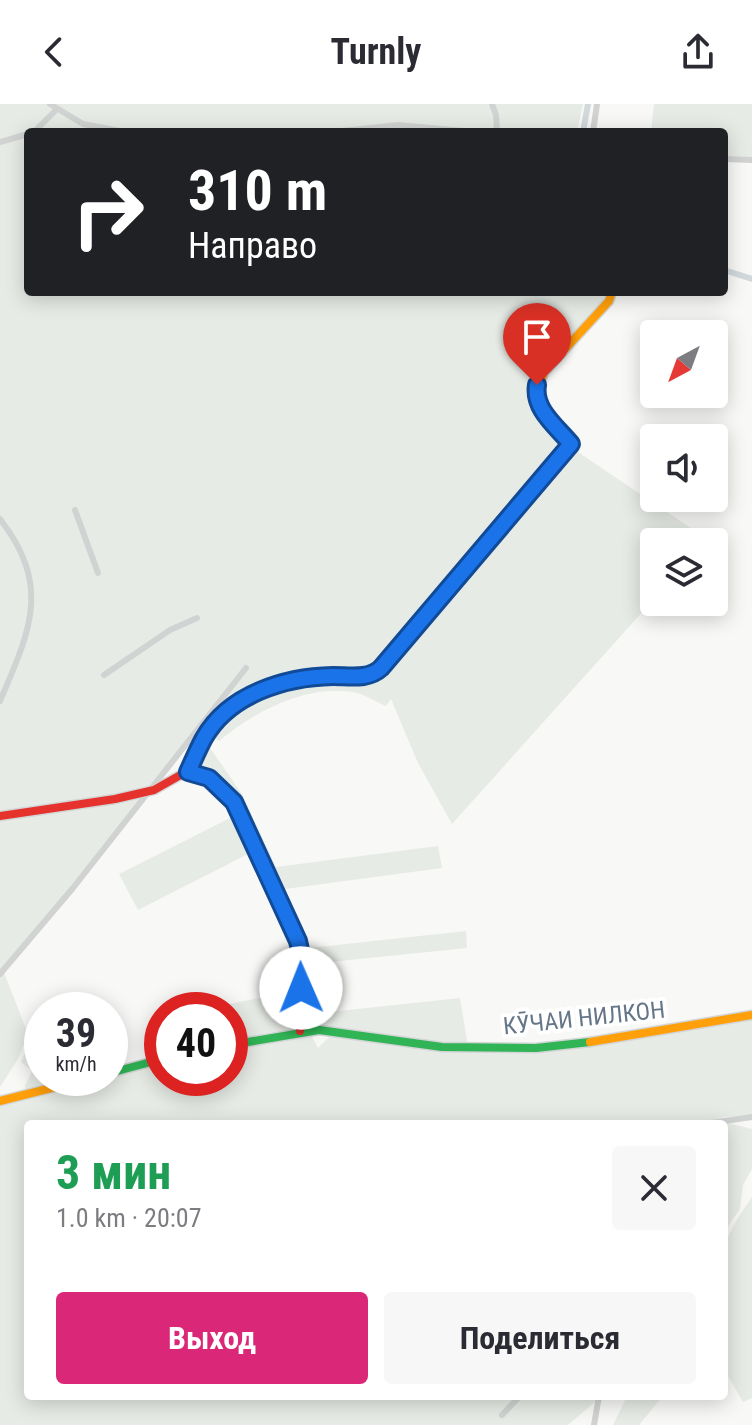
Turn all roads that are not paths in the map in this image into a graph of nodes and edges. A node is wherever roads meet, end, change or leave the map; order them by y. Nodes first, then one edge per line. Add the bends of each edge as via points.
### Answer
1 (492, 104) edge
2 (597, 104) edge
3 (53, 107) edge
4 (37, 128) edge
5 (104, 128) edge
6 (375, 128) edge
7 (436, 128) edge
8 (497, 128) edge
9 (594, 128) edge
10 (24, 135) edge
11 (0, 142) edge
12 (728, 159) edge
13 (752, 160) edge
14 (611, 296) edge
15 (75, 510) dead end
16 (0, 519) edge
17 (98, 573) dead end
18 (197, 618) dead end
19 (246, 668) dead end
20 (104, 675) dead end
21 (0, 701) edge
22 (188, 772) junction
23 (148, 791) junction
24 (0, 816) edge
25 (0, 974) edge
26 (752, 1015) edge
27 (300, 1031) junction
28 (248, 1041) edge
29 (24, 1095) edge
30 (0, 1101) edge
31 (752, 1117) edge
32 (728, 1120) edge
33 (516, 1400) edge
34 (598, 1400) edge
35 (502, 1415) dead end
36 (594, 1425) edge

1 - 8 street
2 - 9 street
3 - 4 street
3 - 5 street via 83,124
6 - 7 street
10 - 11 street
12 - 13 street
14 - 22 street via 537,385 541,410 571,444 381,668 365,676 300,679 252,696 220,717
15 - 17 street
16 - 21 street via 28,566 33,603 26,640
18 - 20 street via 163,634
19 - 23 street
22 - 23 street
22 - 27 street via 209,778 234,802 292,924 302,959
23 - 24 street
23 - 25 street
26 - 27 street, КӮЧАИ НИЛКОН via 536,1048 442,1047 342,1031
27 - 28 street, КӮЧАИ НИЛКОН
29 - 30 street
31 - 32 street
33 - 35 street
34 - 36 street

